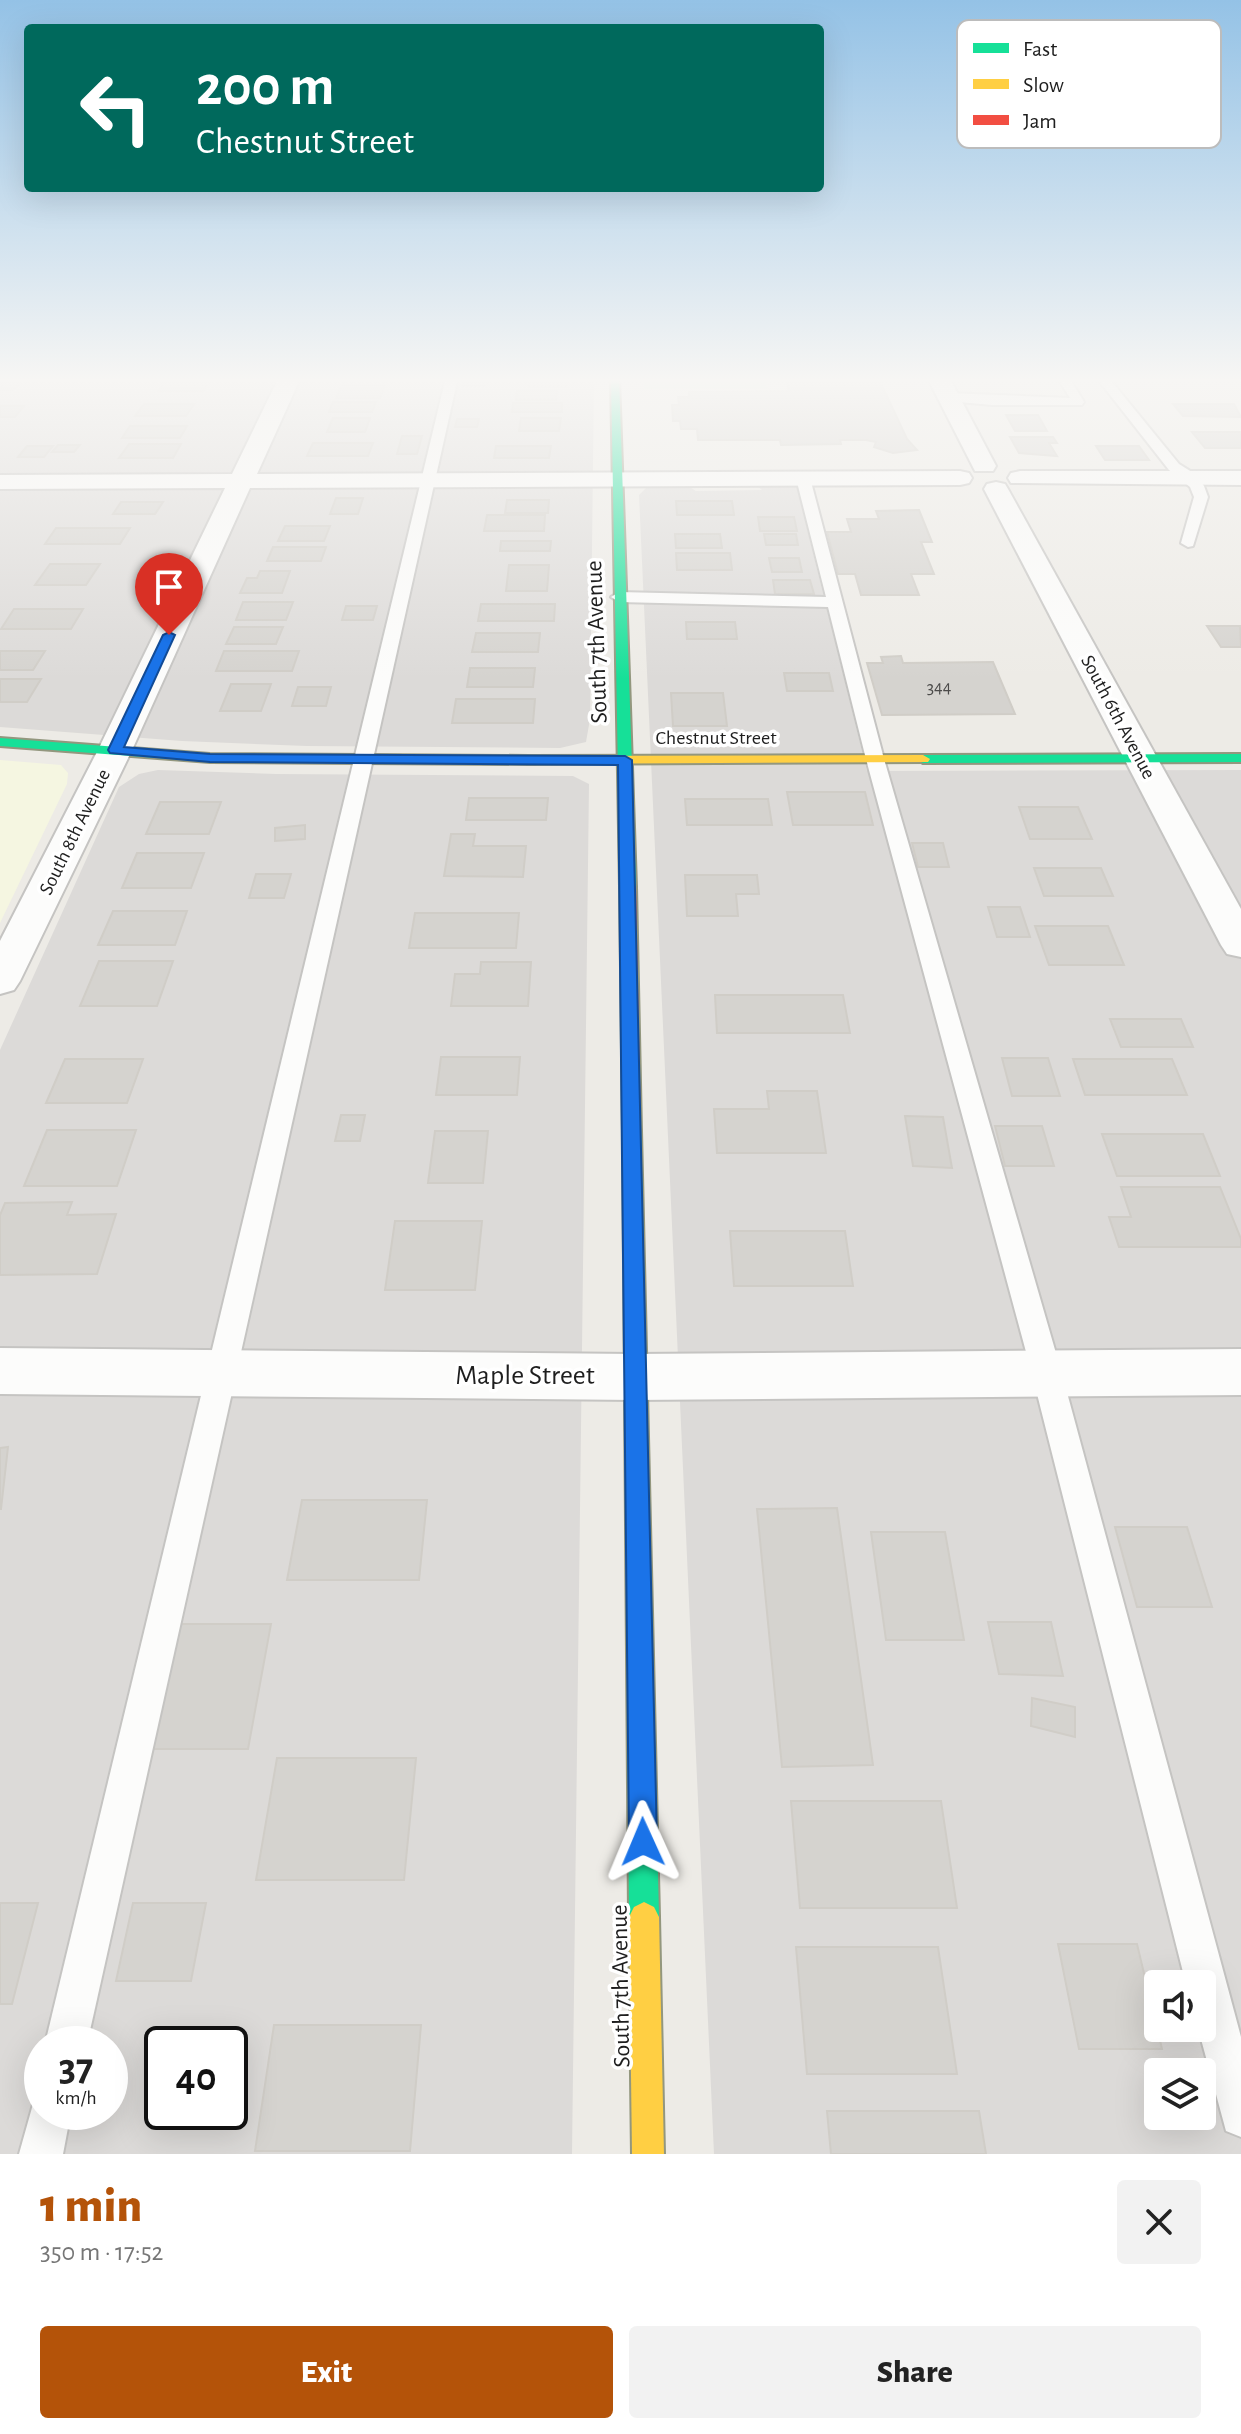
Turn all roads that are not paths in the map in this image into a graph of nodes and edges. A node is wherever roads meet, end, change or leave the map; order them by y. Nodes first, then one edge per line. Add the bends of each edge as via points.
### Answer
1 (1190, 477) edge
2 (243, 478) edge
3 (803, 478) junction
4 (960, 478) edge
5 (1000, 478) joint
6 (1091, 478) edge
7 (1217, 478) edge
8 (1241, 478) edge
9 (615, 479) junction
10 (428, 480) junction
11 (0, 482) edge
12 (241, 482) junction
13 (1188, 543) dead end
14 (619, 597) junction
15 (835, 602) junction
16 (0, 742) edge
17 (115, 750) junction
18 (1139, 758) junction
19 (1241, 758) edge
20 (364, 759) junction
21 (875, 759) junction
22 (625, 760) junction
23 (1241, 945) edge
24 (0, 981) edge
25 (0, 1371) edge
26 (1241, 1372) edge
27 (221, 1373) junction
28 (1047, 1374) junction
29 (634, 1377) junction
30 (70, 2026) edge
31 (1241, 2116) edge
32 (46, 2130) edge
33 (41, 2154) edge
34 (648, 2154) edge

1 - 13 lane via 1201,497
2 - 12 street, South 8th Avenue
3 - 4 street
3 - 9 street
3 - 15 lane
5 - 6 street
5 - 18 street, South 6th Avenue
7 - 8 street
9 - 10 street
9 - 14 street, South 7th Avenue
10 - 12 street
10 - 20 lane
11 - 12 street
12 - 17 street, South 8th Avenue
14 - 15 lane
14 - 22 street, South 7th Avenue
15 - 21 lane
16 - 17 street, Chestnut Street
17 - 20 street, Chestnut Street via 210,758
17 - 24 street, South 8th Avenue
18 - 19 street, Chestnut Street
18 - 21 street, Chestnut Street
18 - 23 street, South 6th Avenue
20 - 22 street, Chestnut Street
20 - 27 lane
21 - 22 street, Chestnut Street
21 - 28 lane
22 - 29 street, South 7th Avenue
25 - 27 street, Maple Street
26 - 28 street, Maple Street
27 - 29 street, Maple Street
27 - 30 lane
28 - 29 street, Maple Street
28 - 31 lane
29 - 34 street, South 7th Avenue
32 - 33 lane

